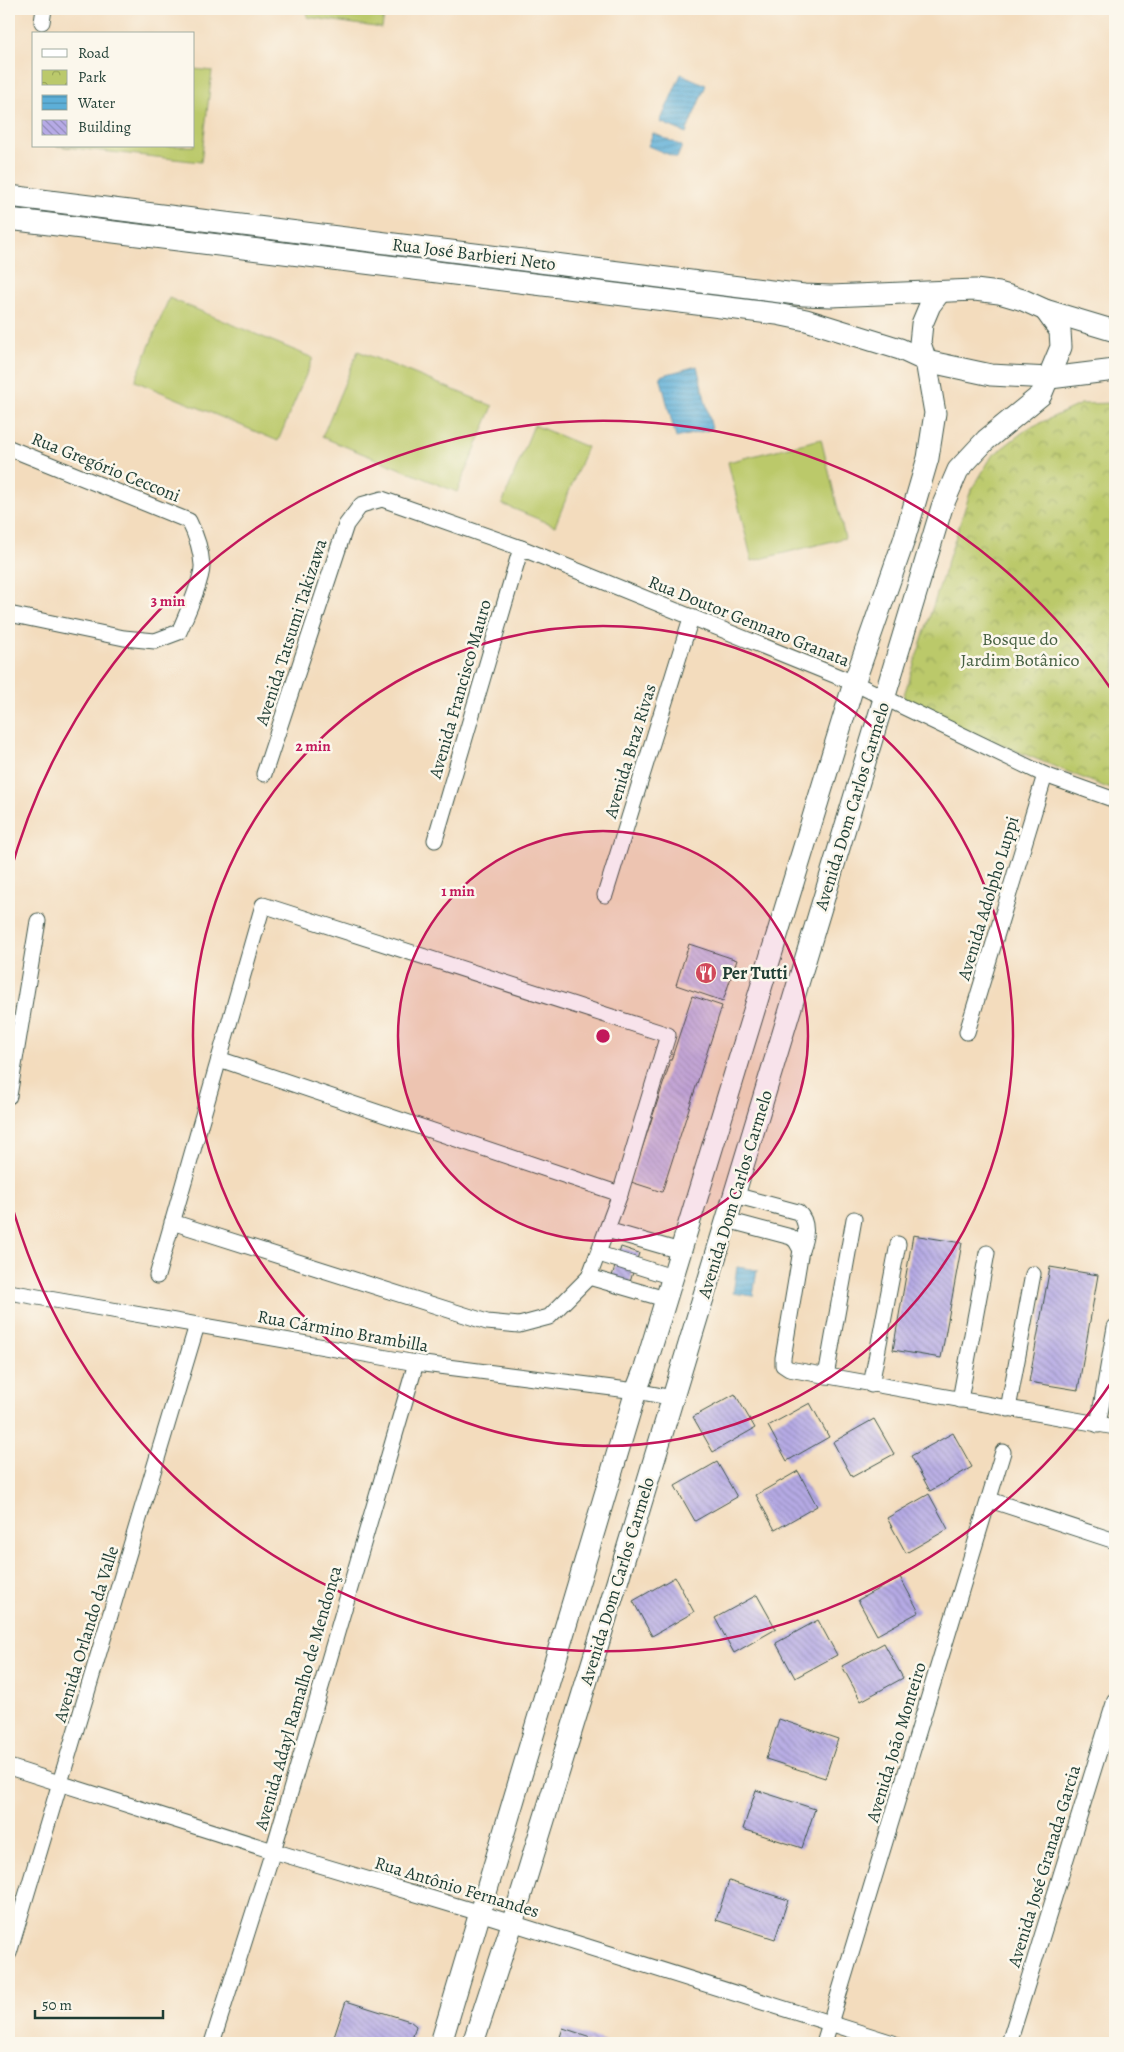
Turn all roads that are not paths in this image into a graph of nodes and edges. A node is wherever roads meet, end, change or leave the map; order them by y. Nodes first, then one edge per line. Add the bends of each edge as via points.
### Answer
1 (9, 196) edge
2 (9, 218) edge
3 (940, 292) junction
4 (1045, 310) junction
5 (1115, 331) edge
6 (926, 361) junction
7 (1115, 370) edge
8 (1050, 378) junction
9 (9, 448) edge
10 (361, 505) joint
11 (521, 548) junction
12 (9, 614) edge
13 (691, 618) junction
14 (854, 683) junction
15 (885, 698) junction
16 (264, 774) dead end
17 (1045, 775) junction
18 (1115, 800) edge
19 (435, 840) dead end
20 (605, 895) dead end
21 (38, 921) dead end
22 (767, 967) junction
23 (800, 977) junction
24 (967, 1032) dead end
25 (219, 1059) junction
26 (9, 1096) edge
27 (620, 1194) junction
28 (734, 1195) junction
29 (727, 1220) junction
30 (854, 1220) dead end
31 (172, 1222) junction
32 (607, 1230) junction
33 (898, 1244) dead end
34 (801, 1250) junction
35 (680, 1251) junction
36 (986, 1253) dead end
37 (599, 1254) junction
38 (1033, 1274) dead end
39 (157, 1276) dead end
40 (589, 1277) junction
41 (672, 1277) junction
42 (9, 1292) edge
43 (665, 1299) junction
44 (197, 1325) junction
45 (1115, 1328) edge
46 (416, 1363) junction
47 (826, 1376) junction
48 (871, 1384) junction
49 (636, 1391) junction
50 (673, 1398) junction
51 (960, 1400) junction
52 (1008, 1409) junction
53 (1098, 1425) junction
54 (1115, 1427) edge
55 (1003, 1452) dead end
56 (990, 1500) junction
57 (1115, 1541) edge
58 (550, 1681) junction
59 (583, 1690) junction
60 (1115, 1700) edge
61 (9, 1767) edge
62 (61, 1783) junction
63 (273, 1851) junction
64 (480, 1913) junction
65 (512, 1924) junction
66 (9, 1953) edge
67 (830, 2024) junction
68 (212, 2043) edge
69 (441, 2043) edge
70 (473, 2043) edge
71 (824, 2043) edge
72 (893, 2043) edge
73 (1010, 2043) edge

1 - 3 street, Rua José Barbieri Neto via 804,295
2 - 6 street, Rua José Barbieri Neto via 777,314 891,346
3 - 4 street, Rua José Barbieri Neto via 950,289 999,293
3 - 6 street, Avenida Dom Carlos Carmelo via 922,324 920,343
4 - 5 street
4 - 8 street, Avenida Dom Carlos Carmelo via 1060,331 1061,347
6 - 8 street, Rua José Barbieri Neto via 991,374
6 - 14 street, Avenida Dom Carlos Carmelo via 935,413 928,458 904,540
7 - 8 street
8 - 15 street, Avenida Dom Carlos Carmelo via 1041,395 986,440 958,470 942,507
9 - 12 street, Rua Gregório Cecconi via 189,521 199,542 202,567 179,632 156,641 124,638
10 - 11 street, Rua Doutor Gennaro Granata via 382,499
10 - 16 street, Avenida Tatsumi Takizawa via 346,526
11 - 13 street, Rua Doutor Gennaro Granata
11 - 19 street, Avenida Francisco Mauro
13 - 14 street, Rua Doutor Gennaro Granata
13 - 20 street, Avenida Braz Rivas
14 - 15 street, Rua Doutor Gennaro Granata
14 - 22 street, Avenida Dom Carlos Carmelo
15 - 17 street, Rua Doutor Gennaro Granata
15 - 23 street, Avenida Dom Carlos Carmelo
17 - 18 street, Rua Doutor Gennaro Granata
17 - 24 street, Avenida Adolpho Luppi
21 - 26 street
22 - 23 street
22 - 35 street, Avenida Dom Carlos Carmelo
23 - 28 street, Avenida Dom Carlos Carmelo
25 - 27 street
25 - 27 street via 263,905 668,1035
25 - 31 street
27 - 32 street
28 - 29 street, Avenida Dom Carlos Carmelo
28 - 34 street via 801,1214 806,1227
29 - 34 street via 792,1237
29 - 50 street, Avenida Dom Carlos Carmelo
30 - 47 street
31 - 39 street
31 - 40 street via 487,1322 519,1325 549,1317
32 - 35 street
32 - 37 street
33 - 48 street
34 - 47 street via 783,1365
35 - 41 street, Avenida Dom Carlos Carmelo
36 - 51 street
37 - 40 street
37 - 41 street
38 - 52 street
40 - 43 street
41 - 43 street, Avenida Dom Carlos Carmelo
42 - 44 street, Rua Cármino Brambilla
43 - 49 street, Avenida Dom Carlos Carmelo
44 - 46 street, Rua Cármino Brambilla
44 - 62 street, Avenida Orlando da Valle
45 - 53 street
46 - 49 street, Rua Cármino Brambilla
46 - 63 street, Avenida Adayl Ramalho de Mendonça
47 - 48 street
48 - 51 street
49 - 50 street, Rua Cármino Brambilla
49 - 58 street, Avenida Dom Carlos Carmelo
50 - 59 street, Avenida Dom Carlos Carmelo
51 - 52 street
52 - 53 street
53 - 54 street
55 - 56 street, Avenida João Monteiro
56 - 57 street
56 - 67 street, Avenida João Monteiro
58 - 59 street
58 - 64 street, Avenida Dom Carlos Carmelo
59 - 65 street, Avenida Dom Carlos Carmelo
60 - 73 street, Avenida José Granada Garcia
61 - 62 street, Rua Antônio Fernandes
62 - 63 street, Rua Antônio Fernandes
62 - 66 street, Avenida Orlando da Valle
63 - 64 street, Rua Antônio Fernandes
63 - 68 street, Avenida Adayl Ramalho de Mendonça
64 - 65 street, Rua Antônio Fernandes
64 - 69 street, Avenida Dom Carlos Carmelo
65 - 67 street, Rua Antônio Fernandes
65 - 70 street, Avenida Dom Carlos Carmelo
67 - 71 street, Avenida João Monteiro
67 - 72 street, Rua Antônio Fernandes

